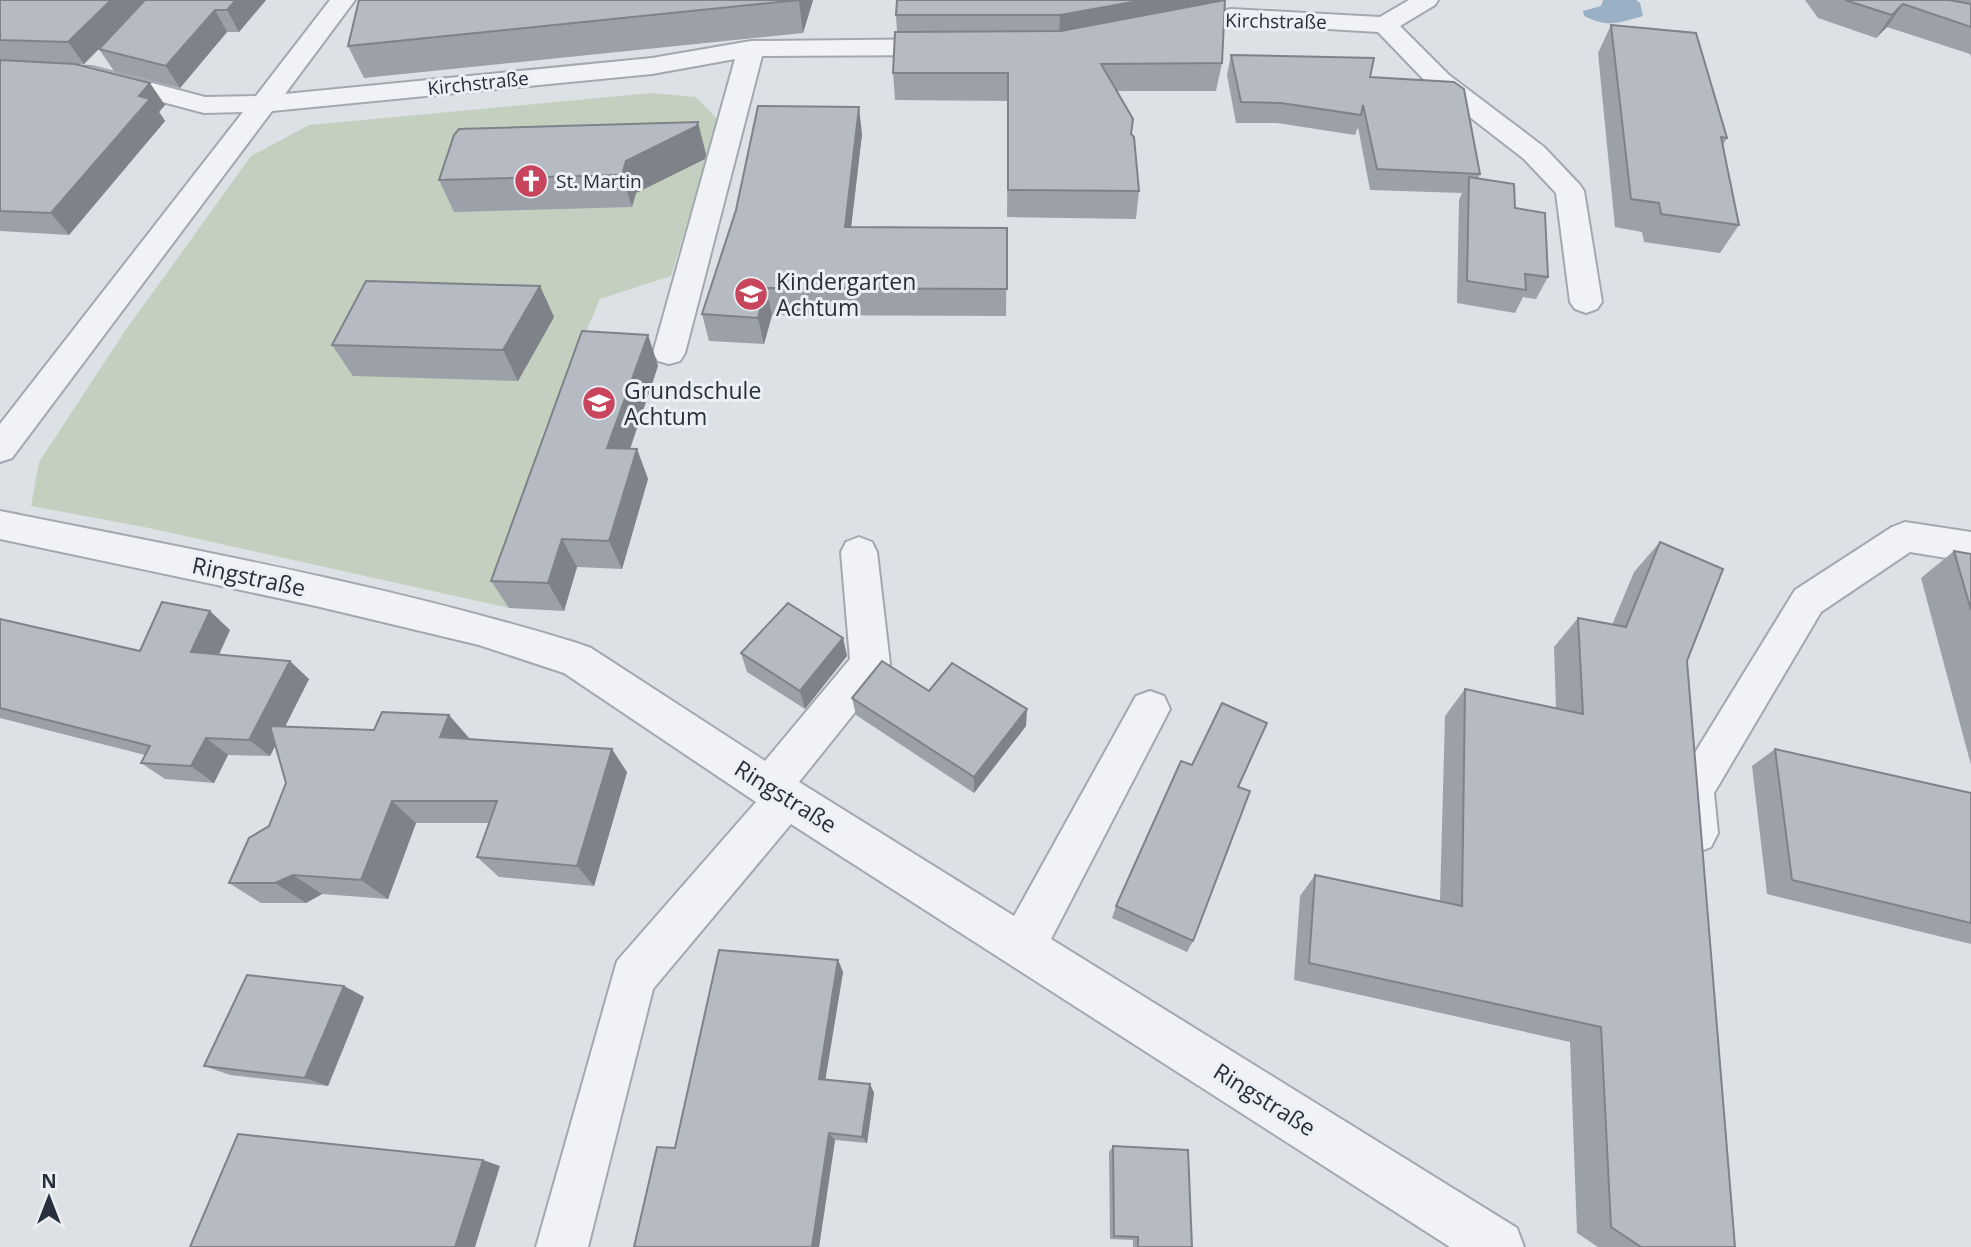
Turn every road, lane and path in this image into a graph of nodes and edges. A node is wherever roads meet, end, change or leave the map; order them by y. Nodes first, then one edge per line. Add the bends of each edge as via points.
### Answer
1 (343, 0) edge
2 (1426, 0) edge
3 (1385, 25) junction
4 (1152, 31) edge
5 (966, 47) edge
6 (751, 49) junction
7 (0, 71) edge
8 (262, 104) junction
9 (1586, 302) dead end
10 (669, 353) dead end
11 (0, 449) edge
12 (0, 525) edge
13 (1971, 547) edge
14 (859, 552) dead end
15 (1150, 709) dead end
16 (778, 792) junction
17 (1698, 873) edge
18 (1023, 946) junction
19 (562, 1247) edge
20 (1498, 1247) edge

1 - 8 street
2 - 3 street
3 - 4 street, Kirchstraße via 1231,16
3 - 9 street via 1440,81 1534,153 1570,191
5 - 6 street, Kirchstraße
6 - 8 street, Kirchstraße via 652,66
6 - 10 street
7 - 8 street, Kirchstraße via 101,66 204,105
8 - 11 street
12 - 16 street, Ringstraße via 316,590 479,629 577,660
13 - 17 street via 1905,537 1808,601 1693,790
14 - 16 street via 870,664
15 - 18 street
16 - 18 street, Ringstraße
16 - 19 street via 633,977
18 - 20 street, Ringstraße

